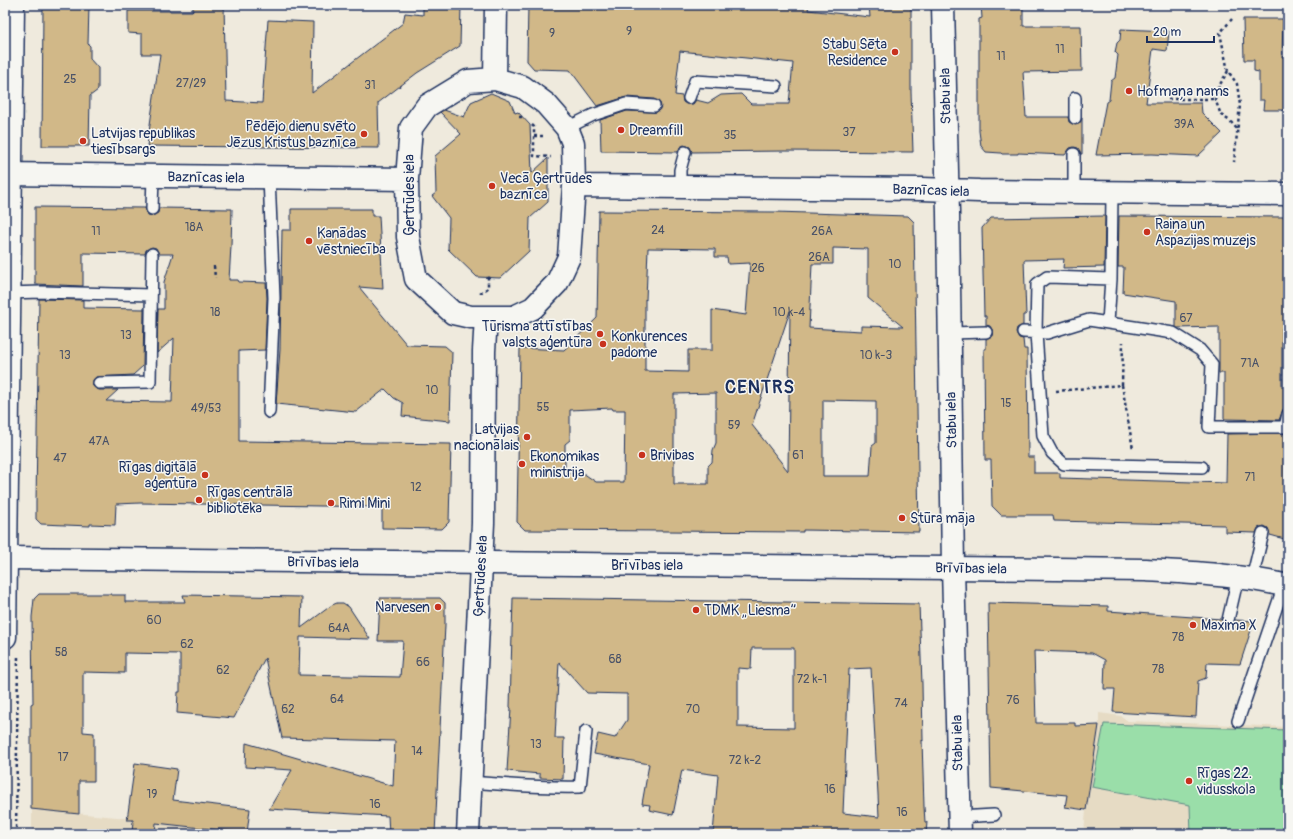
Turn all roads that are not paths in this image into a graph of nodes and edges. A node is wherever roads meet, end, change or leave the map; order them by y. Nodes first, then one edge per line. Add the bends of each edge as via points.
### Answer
1 (496, 5) edge
2 (943, 5) edge
3 (10, 10) edge
4 (495, 79) junction
5 (776, 86) dead end
6 (689, 98) dead end
7 (1075, 98) dead end
8 (654, 106) dead end
9 (1075, 118) dead end
10 (567, 128) junction
11 (685, 152) dead end
12 (1074, 154) dead end
13 (7, 174) edge
14 (153, 176) junction
15 (269, 178) junction
16 (407, 179) junction
17 (574, 186) junction
18 (680, 187) junction
19 (948, 190) junction
20 (1074, 192) junction
21 (1112, 193) junction
22 (1288, 194) edge
23 (152, 209) dead end
24 (152, 254) dead end
25 (1111, 279) junction
26 (7, 293) edge
27 (151, 295) junction
28 (486, 318) junction
29 (1108, 322) junction
30 (986, 332) dead end
31 (1023, 332) dead end
32 (950, 333) junction
33 (1036, 333) junction
34 (99, 384) dead end
35 (269, 412) dead end
36 (1288, 414) edge
37 (1202, 467) dead end
38 (1263, 533) dead end
39 (5, 558) edge
40 (481, 564) junction
41 (953, 568) junction
42 (1245, 578) junction
43 (1286, 585) edge
44 (1228, 620) dead end
45 (12, 645) edge
46 (1238, 722) dead end
47 (586, 731) dead end
48 (471, 782) junction
49 (994, 815) dead end
50 (959, 825) edge
51 (468, 834) edge

1 - 4 main road
2 - 19 main road, Stabu iela
3 - 13 main road
4 - 10 main road, Ģertrūdes iela via 523,87 546,104
4 - 16 main road, Ģertrūdes iela via 468,81 428,106 411,128
5 - 6 lane via 695,81
7 - 9 lane
8 - 10 lane via 626,104 593,115
10 - 17 main road, Ģertrūdes iela via 573,143
11 - 18 lane via 680,170
12 - 20 lane
13 - 14 main road, Baznīcas iela
13 - 26 main road
14 - 15 main road, Baznīcas iela
14 - 23 lane
15 - 16 main road, Baznīcas iela
15 - 35 lane via 274,298
16 - 28 main road, Ģertrūdes iela via 408,237 416,279 453,313
17 - 18 main road, Baznīcas iela
17 - 28 main road, Ģertrūdes iela via 569,257 557,283 533,308 514,317
18 - 19 main road, Baznīcas iela
19 - 20 main road, Baznīcas iela
19 - 32 main road, Stabu iela
20 - 21 main road, Baznīcas iela
21 - 22 main road, Baznīcas iela
21 - 25 lane
24 - 27 lane
25 - 29 lane
25 - 33 lane via 1047,277 1037,284
26 - 27 lane
26 - 39 main road
27 - 34 lane via 150,382
28 - 40 main road, Ģertrūdes iela
29 - 33 lane via 1089,320 1047,333
29 - 36 lane via 1173,333 1204,354 1212,364 1209,427 1285,427
30 - 32 lane
31 - 33 lane
32 - 41 main road, Stabu iela
33 - 37 lane via 1043,436 1052,453 1064,464
38 - 42 lane
39 - 40 main road, Brīvības iela
39 - 45 main road
40 - 41 main road, Brīvības iela
40 - 48 main road, Ģertrūdes iela
41 - 42 main road, Brīvības iela via 1146,570
41 - 50 main road, Stabu iela
42 - 43 main road, Brīvības iela
42 - 44 lane
43 - 46 lane
47 - 48 lane via 580,788
48 - 51 main road, Ģertrūdes iela
49 - 50 lane

